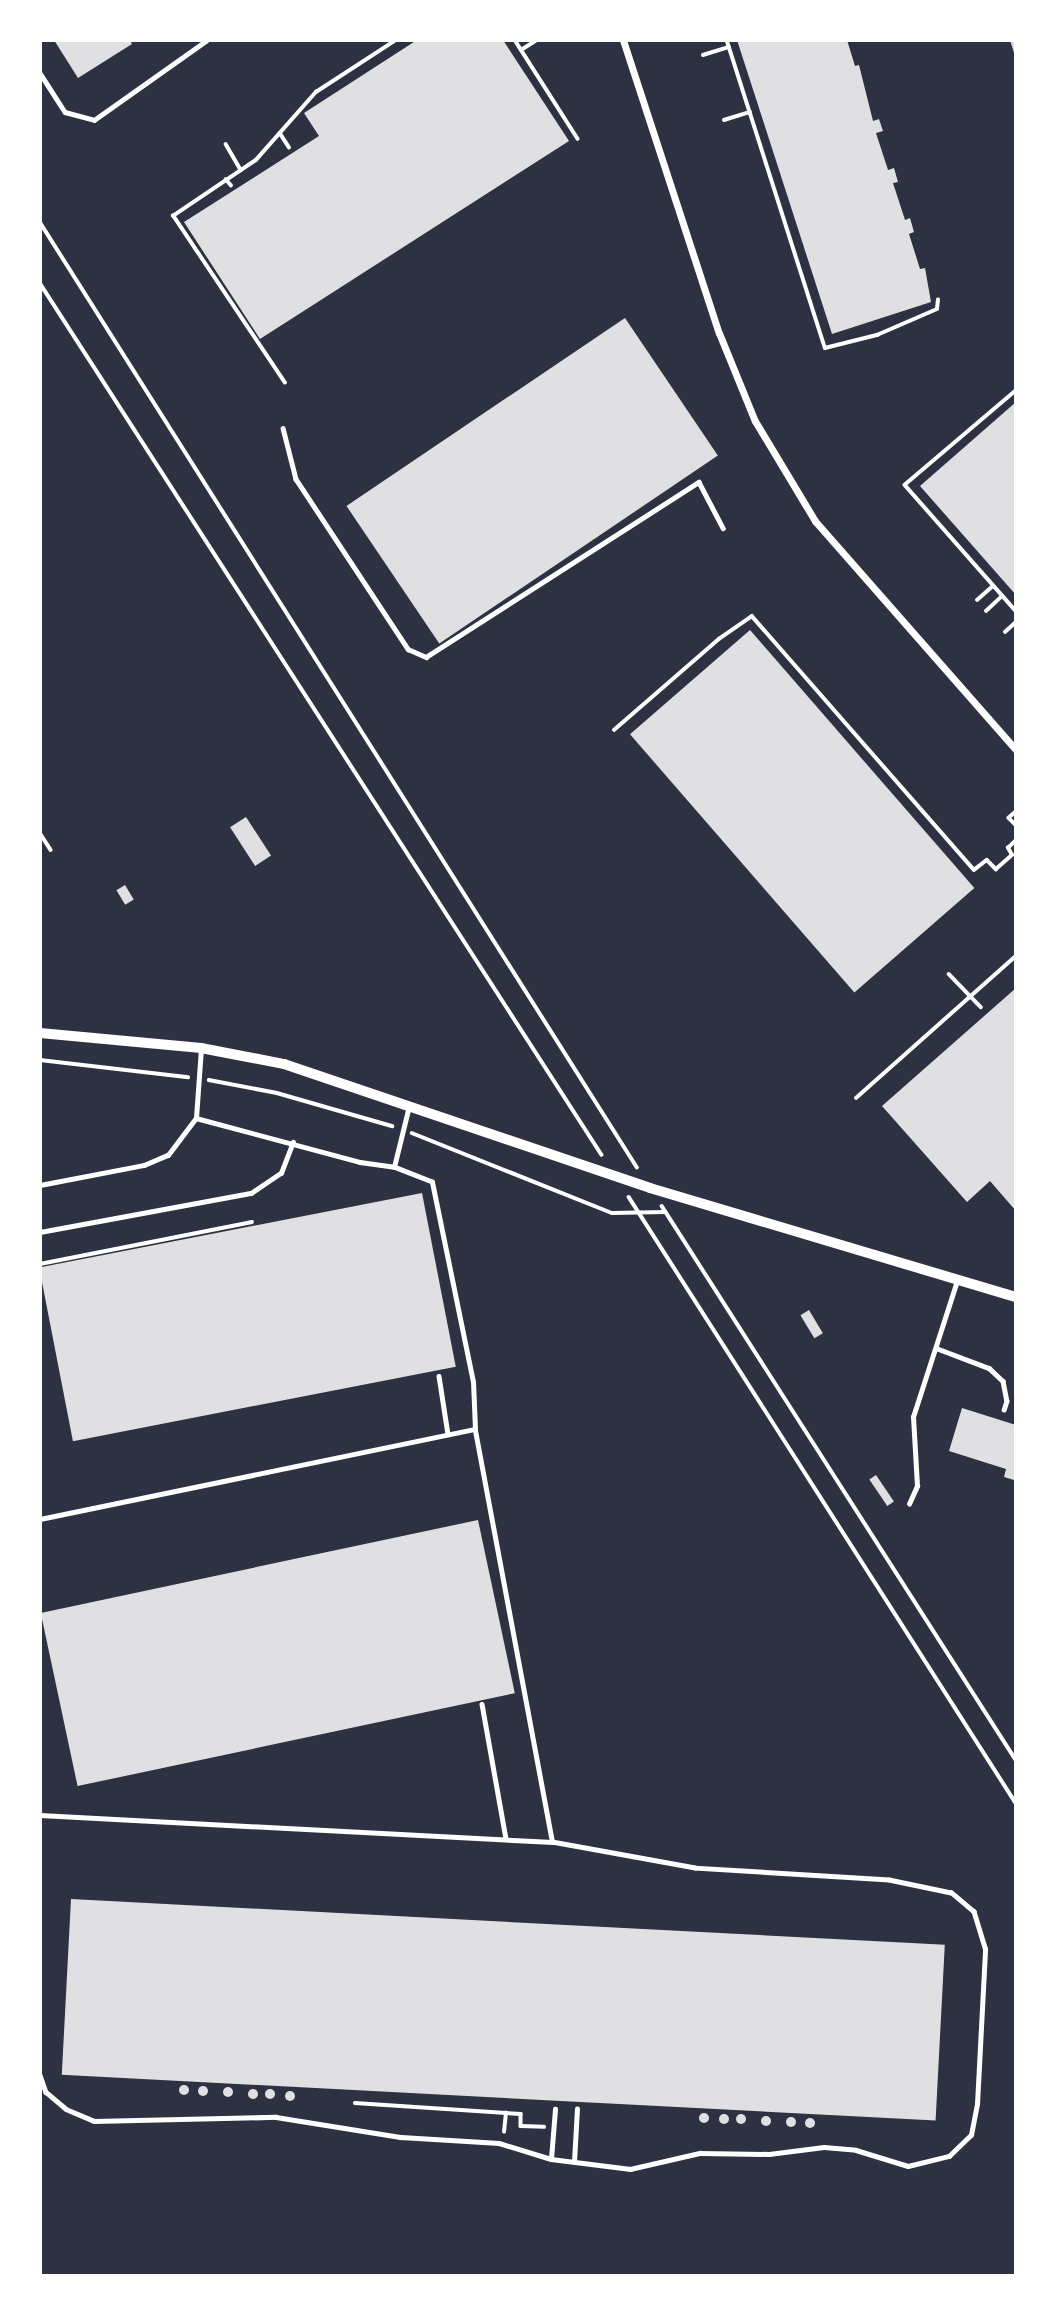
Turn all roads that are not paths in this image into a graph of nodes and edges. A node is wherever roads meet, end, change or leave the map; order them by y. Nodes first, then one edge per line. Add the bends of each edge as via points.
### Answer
1 (207, 40) edge
2 (623, 40) edge
3 (40, 74) edge
4 (284, 428) dead end
5 (723, 528) dead end
6 (1016, 750) edge
7 (40, 1033) edge
8 (201, 1048) junction
9 (409, 1106) junction
10 (196, 1118) junction
11 (293, 1142) junction
12 (394, 1167) junction
13 (40, 1185) edge
14 (40, 1232) edge
15 (957, 1282) junction
16 (1016, 1297) edge
17 (936, 1348) junction
18 (439, 1376) dead end
19 (1004, 1410) dead end
20 (475, 1429) junction
21 (448, 1434) junction
22 (909, 1504) dead end
23 (40, 1519) edge
24 (482, 1704) dead end
25 (40, 1815) edge
26 (506, 1839) junction
27 (552, 1842) junction
28 (40, 2075) edge
29 (555, 2109) dead end
30 (577, 2109) dead end
31 (551, 2159) junction
32 (574, 2162) junction

1 - 3 lane via 94,120 65,112
2 - 6 street via 719,333 755,421 816,521
4 - 5 lane via 296,479 408,649 426,657 699,482
7 - 8 street
8 - 9 street via 284,1064
8 - 10 lane
9 - 12 lane
9 - 15 street via 650,1188
10 - 11 lane
10 - 13 lane via 168,1155 144,1165
11 - 12 lane
11 - 14 lane via 281,1173 251,1193
12 - 20 lane via 432,1182 473,1382
15 - 16 street
15 - 17 lane
17 - 19 lane via 989,1368 1003,1381
17 - 22 lane via 914,1417 916,1486
18 - 21 lane
20 - 21 lane
20 - 27 lane
21 - 23 lane
24 - 26 lane
25 - 26 lane
26 - 27 lane
27 - 32 lane via 695,1868 919,1883 951,1894 974,1912 985,1949 978,2104 971,2135 949,2156 908,2166 856,2150 824,2147 769,2154 700,2153 630,2169
28 - 31 lane via 46,2092 66,2109 94,2121 276,2117 401,2137 503,2144
29 - 31 lane
30 - 32 lane
31 - 32 lane

